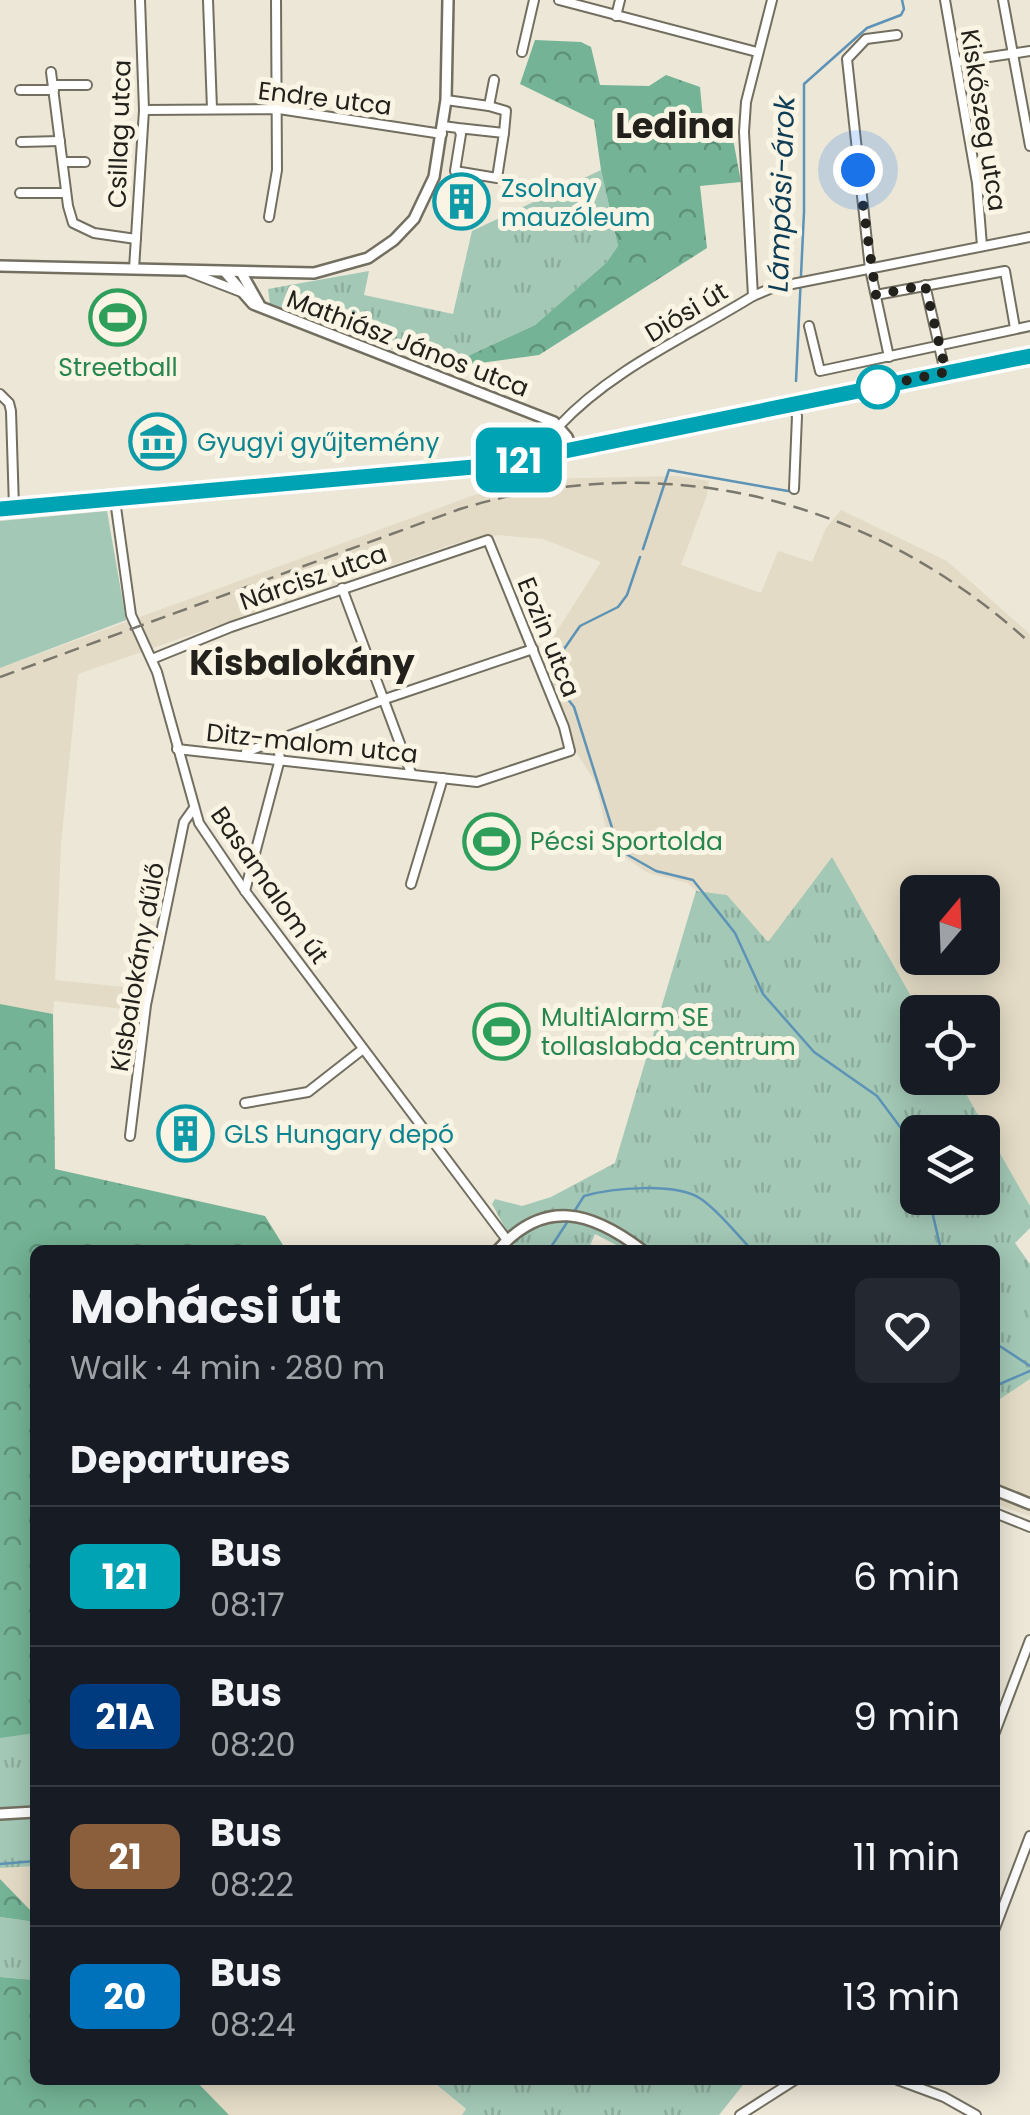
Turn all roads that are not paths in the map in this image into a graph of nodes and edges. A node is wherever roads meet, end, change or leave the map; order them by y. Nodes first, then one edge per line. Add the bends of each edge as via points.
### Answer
1 (140, 0) edge
2 (208, 0) edge
3 (276, 0) edge
4 (448, 0) edge
5 (534, 0) edge
6 (558, 0) edge
7 (620, 0) edge
8 (772, 0) edge
9 (945, 0) edge
10 (1003, 0) edge
11 (616, 16) junction
12 (897, 35) dead end
13 (1030, 51) edge
14 (522, 52) dead end
15 (757, 52) junction
16 (1012, 54) junction
17 (956, 62) junction
18 (51, 72) dead end
19 (494, 80) dead end
20 (87, 85) dead end
21 (53, 88) junction
22 (20, 90) dead end
23 (446, 100) junction
24 (489, 106) junction
25 (212, 109) junction
26 (279, 109) junction
27 (144, 110) junction
28 (458, 128) junction
29 (442, 130) junction
30 (504, 133) junction
31 (21, 142) dead end
32 (60, 142) junction
33 (1030, 146) edge
34 (63, 162) junction
35 (85, 162) dead end
36 (20, 193) dead end
37 (66, 193) junction
38 (268, 216) dead end
39 (1030, 237) edge
40 (136, 239) junction
41 (982, 246) junction
42 (0, 266) edge
43 (134, 269) junction
44 (870, 270) junction
45 (184, 271) junction
46 (223, 271) junction
47 (241, 272) junction
48 (261, 273) junction
49 (925, 285) junction
50 (241, 292) junction
51 (252, 294) junction
52 (876, 295) junction
53 (752, 296) junction
54 (261, 307) junction
55 (809, 326) dead end
56 (1030, 326) edge
57 (1015, 328) junction
58 (940, 347) junction
59 (1030, 356) edge
60 (889, 357) junction
61 (946, 372) junction
62 (0, 394) edge
63 (799, 404) junction
64 (541, 416) junction
65 (559, 426) junction
66 (12, 450) junction
67 (567, 450) junction
68 (0, 452) edge
69 (794, 488) dead end
70 (115, 500) junction
71 (14, 508) junction
72 (0, 509) edge
73 (488, 540) joint
74 (342, 588) junction
75 (533, 648) junction
76 (152, 659) junction
77 (385, 699) junction
78 (277, 740) junction
79 (177, 749) junction
80 (570, 750) joint
81 (241, 754) junction
82 (280, 760) junction
83 (411, 773) junction
84 (443, 778) junction
85 (194, 808) junction
86 (411, 884) dead end
87 (245, 891) junction
88 (362, 1049) junction
89 (245, 1102) dead end
90 (130, 1136) dead end
91 (507, 1240) junction
92 (502, 1245) edge
93 (634, 1245) edge
94 (1000, 1492) edge
95 (1030, 1504) edge
96 (1000, 1516) edge
97 (1030, 1527) edge
98 (1030, 1640) edge
99 (1000, 1719) edge
100 (30, 1812) edge
101 (0, 1814) edge
102 (1030, 1836) edge
103 (1000, 1915) edge
104 (786, 2085) edge
105 (913, 2085) edge
106 (935, 2085) edge
107 (933, 2092) junction
108 (740, 2115) edge
109 (976, 2115) edge

1 - 27 street, Csillag utca
2 - 25 street
3 - 26 street
4 - 23 street
5 - 14 street
6 - 11 street
7 - 11 street
8 - 15 street
9 - 17 street, Kiskőszeg utca
10 - 16 street
11 - 15 street
12 - 44 street via 866,40 847,59
13 - 16 street
15 - 53 street via 744,132
16 - 17 street
16 - 33 street
17 - 41 street, Kiskőszeg utca
18 - 21 street
19 - 24 street
20 - 21 street
21 - 22 street
21 - 32 street
23 - 24 street
23 - 29 street
24 - 30 street via 506,110
25 - 26 street, Endre utca
25 - 27 street, Endre utca
26 - 29 street, Endre utca
26 - 38 street
27 - 40 street, Csillag utca
28 - 29 street, Endre utca
28 - 30 street, Endre utca
28 - 30 street via 455,172 497,178
29 - 48 street via 422,208 384,248 331,270
31 - 32 street
32 - 34 street
34 - 35 street
34 - 37 street
36 - 37 street
37 - 40 street via 73,223
39 - 41 street, Diósi út
40 - 43 street, Csillag utca
41 - 44 street, Diósi út
42 - 43 street
43 - 45 street
44 - 52 street
44 - 53 street, Diósi út
45 - 46 street
45 - 50 street, Mathiász János utca
46 - 47 street
46 - 50 street, Mathiász János utca
47 - 48 street
47 - 51 street, Mathiász János utca
48 - 51 street, Mathiász János utca
49 - 52 street
49 - 57 street via 1005,271
49 - 58 street
50 - 54 street, Mathiász János utca
51 - 54 street, Mathiász János utca
52 - 60 street
53 - 65 street, Diósi út via 617,375
54 - 64 street, Mathiász János utca
55 - 60 street via 820,371
56 - 57 street
57 - 58 street
58 - 60 street
58 - 61 street
59 - 61 main road
61 - 63 main road
62 - 66 street via 9,404
63 - 67 main road
63 - 69 street
64 - 65 street, Mathiász János utca
64 - 67 street, Mathiász János utca
65 - 67 street
66 - 68 street
66 - 71 street
67 - 70 main road via 496,465
70 - 71 main road
70 - 76 street, Basamalom út via 132,615
71 - 72 main road
73 - 74 street, Nárcisz utca
73 - 75 street, Eozin utca
74 - 76 street, Nárcisz utca
74 - 77 street
75 - 77 street
75 - 80 street, Eozin utca
76 - 79 street, Basamalom út
77 - 78 street
77 - 83 street
78 - 81 street
78 - 82 street
79 - 81 street, Ditz-malom utca
79 - 85 street, Basamalom út
80 - 84 street, Ditz-malom utca via 490,780
81 - 82 street, Ditz-malom utca
82 - 83 street, Ditz-malom utca
82 - 87 street
83 - 84 street, Ditz-malom utca
84 - 86 street, Ditz-malom utca
85 - 87 street, Basamalom út
85 - 90 street, Kisbalokány dűlő via 184,822 150,987
87 - 88 street, Basamalom út
88 - 89 street via 308,1092
88 - 91 street, Basamalom út
91 - 92 street
91 - 93 street via 529,1222 564,1215
94 - 95 street
96 - 97 street
98 - 99 street
100 - 101 street
102 - 103 street
104 - 108 street
105 - 107 street
106 - 107 street
107 - 109 street

